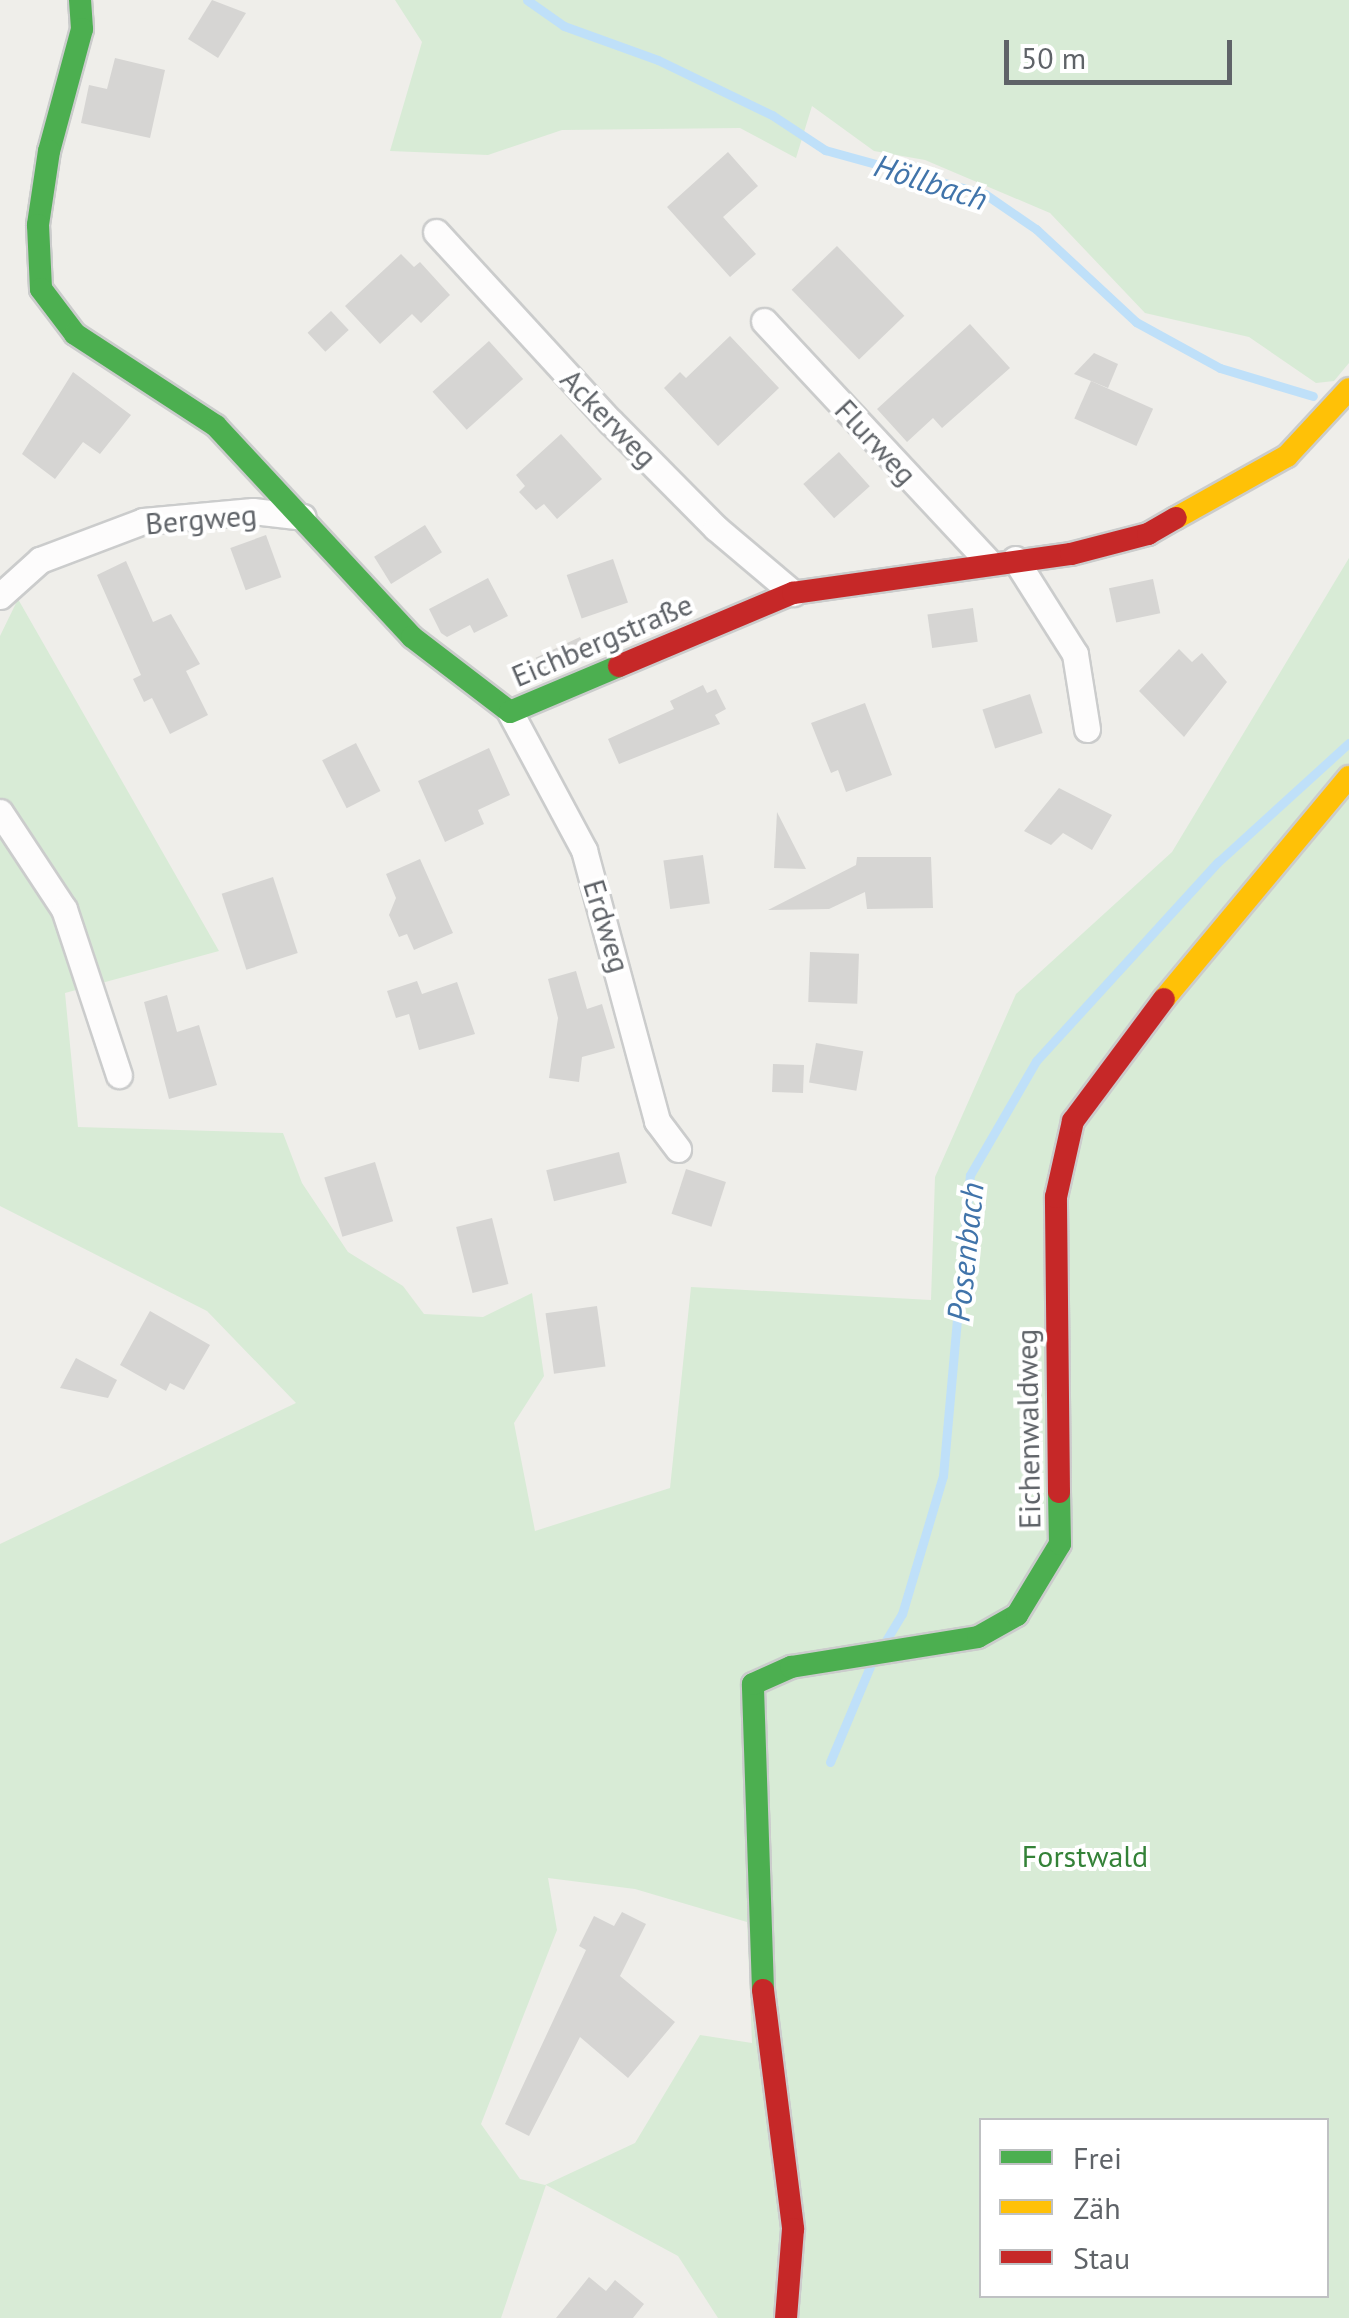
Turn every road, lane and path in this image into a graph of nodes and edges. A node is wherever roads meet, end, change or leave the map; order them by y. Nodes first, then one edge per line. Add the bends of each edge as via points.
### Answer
1 (80, 0) edge
2 (436, 232) dead end
3 (764, 321) dead end
4 (1349, 389) edge
5 (303, 517) junction
6 (1016, 559) junction
7 (988, 562) junction
8 (792, 593) junction
9 (0, 596) edge
10 (510, 712) junction
11 (1087, 729) dead end
12 (1349, 777) edge
13 (0, 812) edge
14 (120, 1075) dead end
15 (678, 1149) dead end
16 (786, 2318) edge

1 - 5 street, Eichbergstraße via 82,29 49,151 38,225 41,289 75,334 216,426
2 - 8 street, Ackerweg via 664,475
3 - 7 street, Flurweg
4 - 6 street, Eichbergstraße via 1287,456 1148,534 1071,554
5 - 9 street, Bergweg via 254,511 142,521 40,560
5 - 10 street, Eichbergstraße via 412,636
6 - 7 street, Eichbergstraße
6 - 11 street via 1075,654
7 - 8 street, Eichbergstraße
8 - 10 street, Eichbergstraße
10 - 15 street, Erdweg via 584,850 657,1121
12 - 16 street, Eichenwaldweg via 1283,863 1203,946 1073,1121 1056,1197 1060,1544 1017,1615 978,1637 791,1667 753,1684 762,1809 763,2014 793,2229
13 - 14 street via 64,909

